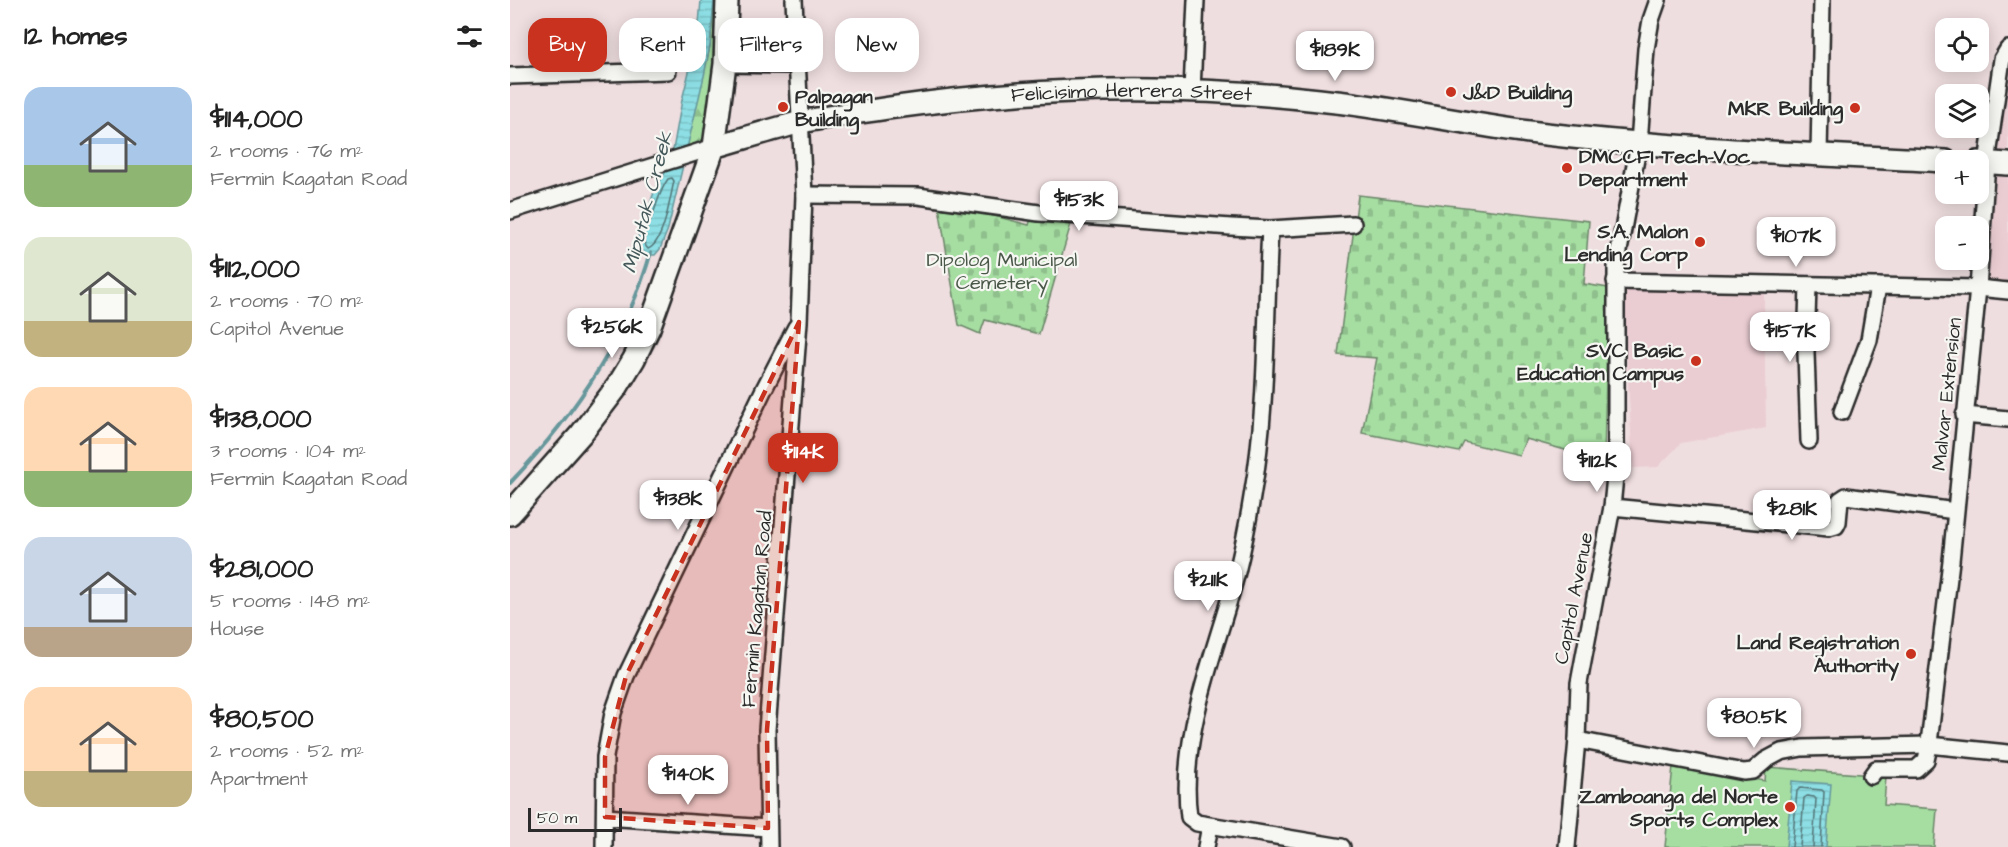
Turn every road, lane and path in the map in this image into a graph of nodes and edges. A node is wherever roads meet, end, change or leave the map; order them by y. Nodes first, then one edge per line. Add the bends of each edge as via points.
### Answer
1 (727, 0) edge
2 (794, 0) edge
3 (1196, 0) edge
4 (1658, 0) edge
5 (1822, 0) edge
6 (726, 18) edge
7 (795, 18) edge
8 (2008, 49) edge
9 (636, 72) edge
10 (724, 72) edge
11 (796, 72) edge
12 (510, 76) edge
13 (1192, 91) junction
14 (800, 123) junction
15 (1639, 143) junction
16 (713, 147) junction
17 (1819, 155) junction
18 (1935, 160) edge
19 (1991, 163) edge
20 (804, 195) junction
21 (510, 211) edge
22 (1353, 224) dead end
23 (1270, 229) junction
24 (1615, 281) junction
25 (1808, 285) junction
26 (1878, 286) junction
27 (1978, 288) junction
28 (2008, 291) edge
29 (799, 322) junction
30 (1842, 412) dead end
31 (1964, 415) junction
32 (2008, 419) edge
33 (1809, 441) dead end
34 (1612, 507) junction
35 (1955, 511) junction
36 (510, 514) edge
37 (1577, 741) junction
38 (1929, 745) junction
39 (2008, 753) edge
40 (1871, 776) dead end
41 (605, 817) junction
42 (1210, 826) junction
43 (768, 828) junction
44 (604, 847) edge
45 (769, 847) edge
46 (1206, 847) edge
47 (1342, 847) edge
48 (1567, 847) edge

1 - 6 street
2 - 7 street, Fermin Kagatan Road
3 - 13 street
4 - 15 street, Capitol Avenue via 1646,49
5 - 17 street
8 - 19 street, Malvar Extension via 2002,59
9 - 12 street
10 - 16 street
11 - 14 street, Fermin Kagatan Road
13 - 14 street, Felicisimo Herrera Street via 998,95
13 - 15 street, Felicisimo Herrera Street via 1322,100 1529,132
14 - 16 street, Felicisimo Herrera Street
14 - 20 street, Fermin Kagatan Road
15 - 17 street, Felicisimo Herrera Street
15 - 24 street, Capitol Avenue
16 - 21 street, Felicisimo Herrera Street
16 - 36 street via 634,359 581,434
17 - 18 street, Felicisimo Herrera Street
19 - 27 street, Malvar Extension
20 - 23 street via 918,196 1039,213
20 - 29 street, Fermin Kagatan Road
22 - 23 street
23 - 42 street via 1259,452 1237,571 1198,709 1187,781 1190,816 1197,823
24 - 25 street
24 - 34 street, Capitol Avenue via 1616,455
25 - 26 street
25 - 33 street
26 - 27 street
26 - 30 street via 1869,340
27 - 28 street
27 - 31 street, Malvar Extension
29 - 41 street via 626,676 613,713 605,757
29 - 43 street, Fermin Kagatan Road via 767,730
31 - 32 street
31 - 35 street, Malvar Extension
34 - 35 street via 1829,528 1839,522 1840,500 1846,496
34 - 37 street, Capitol Avenue via 1582,658
35 - 38 street, Malvar Extension
37 - 38 street via 1744,772 1753,771 1781,752 1802,748
37 - 48 street, Capitol Avenue
38 - 39 street
38 - 40 street via 1926,760 1916,768 1876,769
41 - 43 street
41 - 44 street
42 - 46 street
42 - 47 street
43 - 45 street, Fermin Kagatan Road

